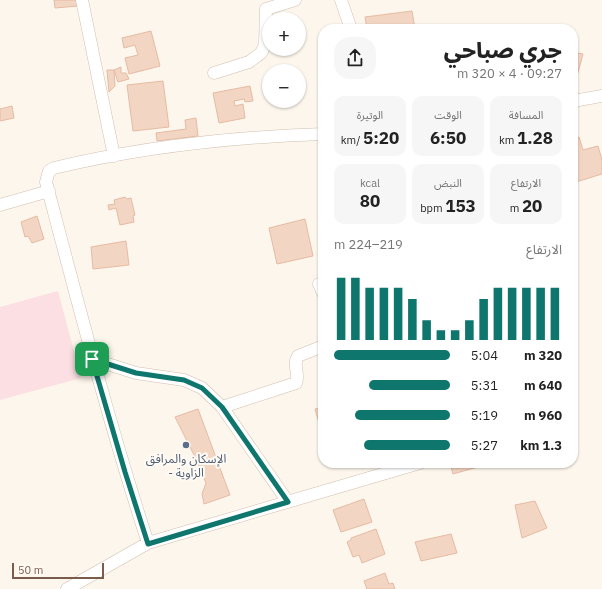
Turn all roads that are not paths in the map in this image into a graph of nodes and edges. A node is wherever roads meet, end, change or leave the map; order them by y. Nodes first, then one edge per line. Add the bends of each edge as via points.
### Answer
1 (82, 0) edge
2 (295, 0) edge
3 (341, 0) edge
4 (349, 24) edge
5 (214, 73) dead end
6 (602, 96) edge
7 (578, 100) edge
8 (318, 134) edge
9 (114, 156) junction
10 (48, 191) junction
11 (0, 205) edge
12 (318, 348) edge
13 (92, 359) junction
14 (222, 407) junction
15 (403, 468) edge
16 (288, 502) junction
17 (148, 544) junction
18 (67, 589) edge

1 - 9 street
2 - 5 street via 266,9 265,45 256,58
3 - 4 street
6 - 7 street
8 - 9 street via 202,142
9 - 10 street via 54,168 47,176
10 - 11 street
10 - 13 street
12 - 14 street via 298,356 295,364 298,377 296,383
13 - 14 street via 136,373 184,380 202,388
13 - 17 street
14 - 16 street
15 - 16 street
16 - 17 street
17 - 18 street

